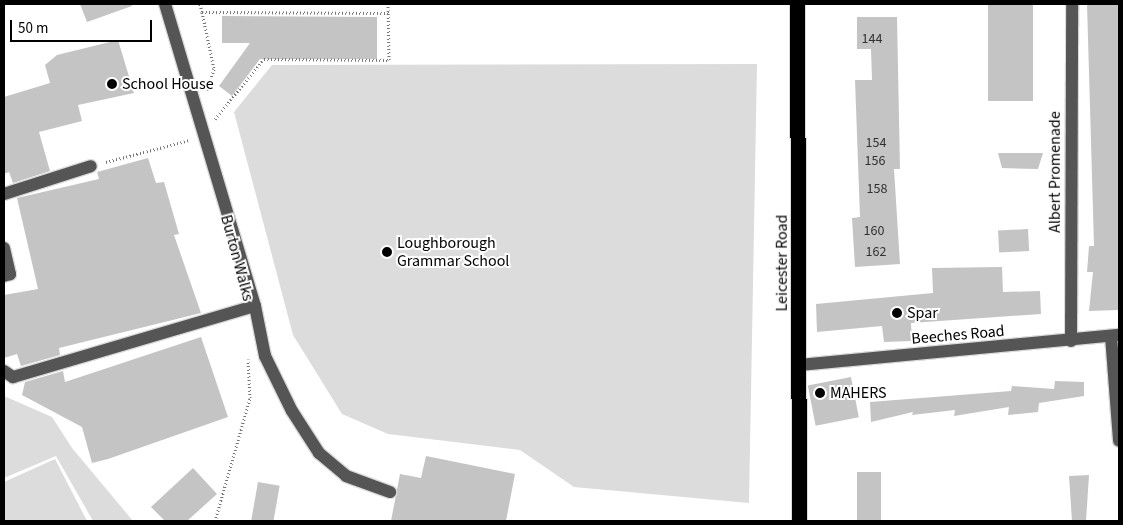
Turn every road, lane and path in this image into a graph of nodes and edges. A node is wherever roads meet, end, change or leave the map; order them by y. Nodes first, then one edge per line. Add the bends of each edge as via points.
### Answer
1 (165, 4) edge
2 (200, 4) edge
3 (388, 4) edge
4 (797, 4) edge
5 (1072, 4) edge
6 (202, 12) junction
7 (389, 13) junction
8 (205, 97) dead end
9 (212, 112) dead end
10 (215, 119) junction
11 (188, 132) dead end
12 (202, 134) junction
13 (190, 140) junction
14 (193, 149) dead end
15 (90, 166) joint
16 (4, 194) edge
17 (4, 248) edge
18 (4, 276) edge
19 (255, 306) junction
20 (1115, 336) edge
21 (1071, 341) junction
22 (247, 353) dead end
23 (800, 365) junction
24 (4, 371) edge
25 (1119, 441) edge
26 (390, 492) dead end
27 (216, 521) edge
28 (799, 521) edge

1 - 12 street
2 - 6 path
3 - 7 path
4 - 23 highway, Leicester Road
5 - 21 street, Albert Promenade
6 - 7 path
6 - 8 path via 214,69
7 - 10 path via 390,60 264,59
9 - 10 path
10 - 12 path
11 - 13 path
12 - 19 street
13 - 14 path
13 - 15 path
15 - 16 street
17 - 18 street via 10,274
19 - 24 street via 13,377
19 - 26 street via 265,356 292,411 319,452 346,476
20 - 21 street, Beeches Road
20 - 25 street
21 - 23 street, Beeches Road
22 - 27 path via 250,398
23 - 28 highway, Leicester Road

